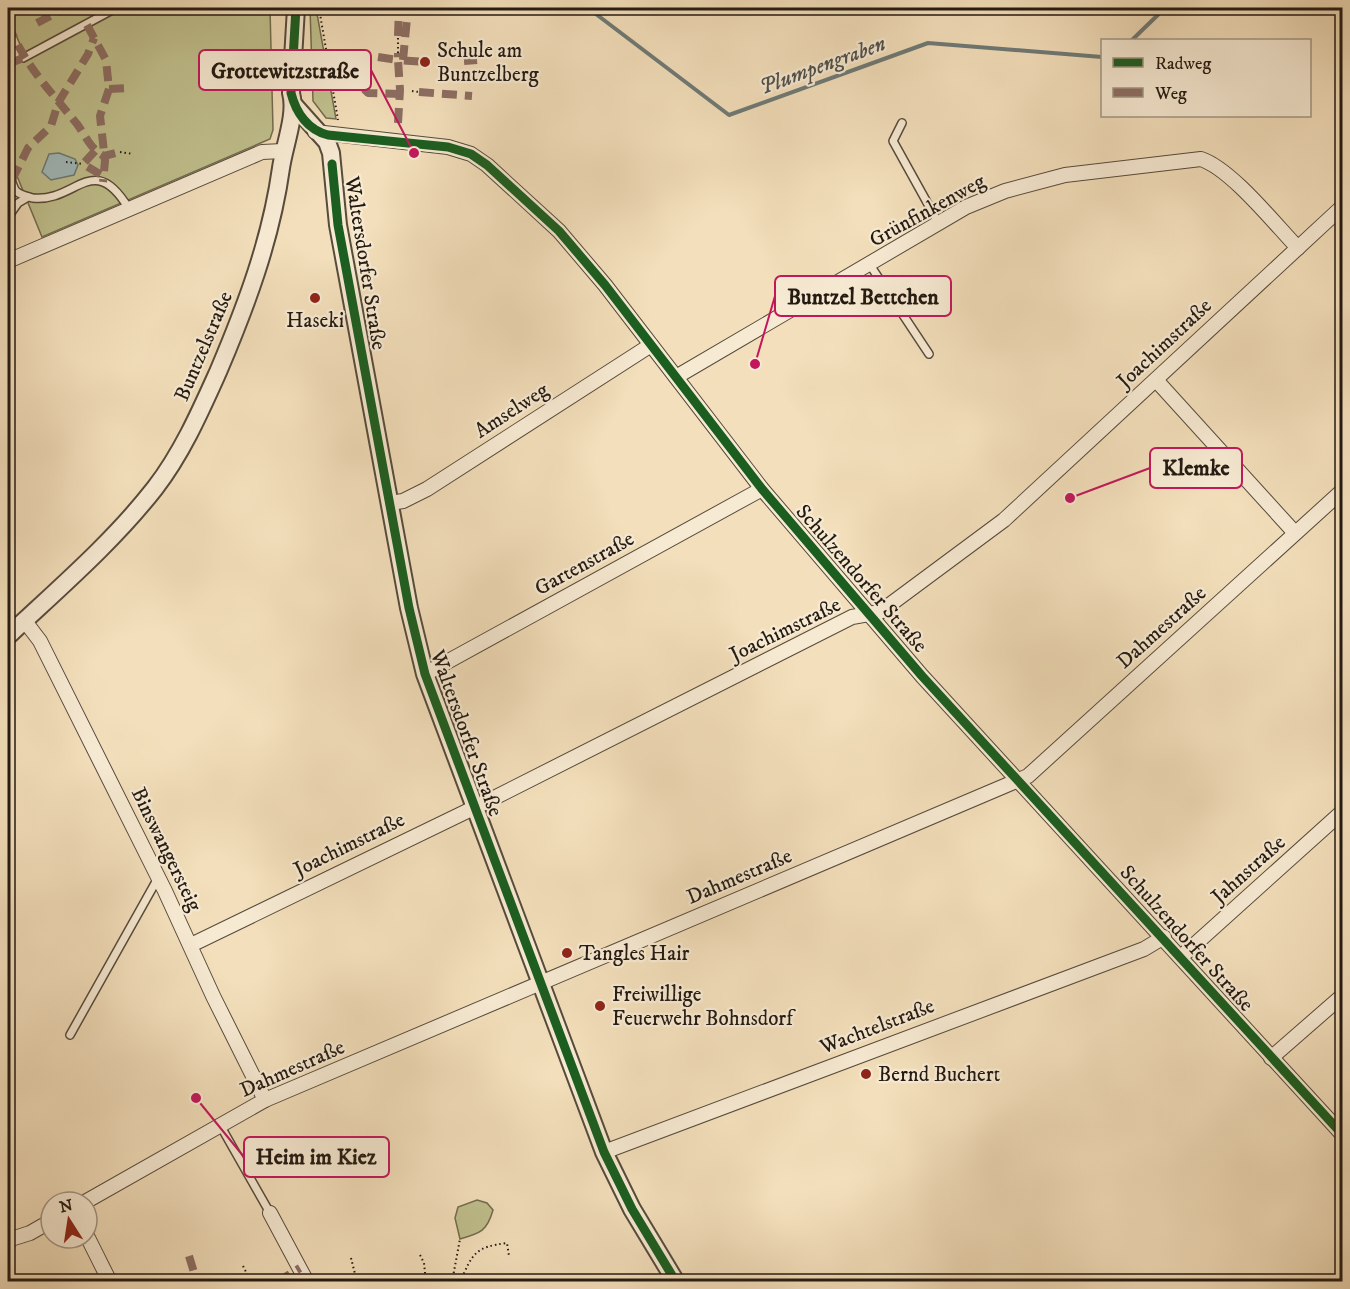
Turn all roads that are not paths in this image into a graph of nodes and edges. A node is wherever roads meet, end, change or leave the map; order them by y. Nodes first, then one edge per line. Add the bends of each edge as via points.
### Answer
1 (116, 8) edge
2 (296, 8) edge
3 (23, 58) dead end
4 (294, 105) junction
5 (902, 123) dead end
6 (315, 132) junction
7 (283, 151) junction
8 (8, 169) edge
9 (28, 197) junction
10 (1342, 207) edge
11 (129, 209) junction
12 (8, 217) edge
13 (939, 224) junction
14 (1298, 248) junction
15 (8, 261) edge
16 (870, 266) junction
17 (651, 345) junction
18 (929, 354) dead end
19 (676, 377) junction
20 (1156, 380) junction
21 (762, 489) junction
22 (1342, 490) edge
23 (390, 503) junction
24 (1295, 533) junction
25 (869, 615) junction
26 (24, 621) junction
27 (9, 632) edge
28 (425, 674) junction
29 (1017, 782) junction
30 (474, 807) junction
31 (1342, 812) edge
32 (158, 878) junction
33 (1164, 937) junction
34 (191, 945) junction
35 (1182, 956) junction
36 (540, 984) junction
37 (1342, 996) edge
38 (70, 1035) dead end
39 (1271, 1058) junction
40 (265, 1100) junction
41 (220, 1125) junction
42 (1342, 1134) edge
43 (604, 1152) junction
44 (99, 1194) edge
45 (270, 1213) joint
46 (39, 1228) edge
47 (8, 1240) edge
48 (94, 1250) edge
49 (110, 1281) edge
50 (307, 1281) edge
51 (676, 1281) edge

1 - 3 lane
2 - 4 street, Buntzelstraße via 291,93
4 - 6 street, Waltersdorfer Straße
4 - 7 street, Buntzelstraße
5 - 13 lane via 893,141
6 - 17 street, Schulzendorfer Straße via 448,147 479,159 559,231
6 - 23 street, Waltersdorfer Straße via 327,142 331,153 338,225
7 - 11 street via 262,152
7 - 26 street, Buntzelstraße via 275,208 245,308 175,460 124,523
8 - 9 lane via 16,191
9 - 11 lane via 49,198 90,180 110,186
9 - 12 lane
10 - 14 street, Joachimstraße
11 - 15 street
13 - 14 street, Grünfinkenweg via 966,207 1033,182 1090,170 1191,158 1210,162 1227,175
13 - 16 street, Grünfinkenweg
14 - 20 street, Joachimstraße
16 - 18 lane
16 - 19 street, Grünfinkenweg
17 - 19 street, Schulzendorfer Straße
17 - 23 street, Amselweg via 427,489
19 - 21 street, Schulzendorfer Straße
20 - 24 street
20 - 25 street, Joachimstraße via 1004,520 880,612
21 - 25 street, Schulzendorfer Straße
21 - 28 street, Gartenstraße
22 - 24 street, Dahmestraße
23 - 28 street, Waltersdorfer Straße via 412,627
24 - 29 street, Dahmestraße via 1037,770
25 - 29 street, Schulzendorfer Straße
25 - 30 street, Joachimstraße via 852,617
26 - 27 street, Buntzelstraße
26 - 32 street, Binswangersteig via 40,641
28 - 30 street, Waltersdorfer Straße
29 - 33 street, Schulzendorfer Straße
29 - 36 street, Dahmestraße
30 - 34 street, Joachimstraße
30 - 36 street, Waltersdorfer Straße
31 - 35 street, Jahnstraße
32 - 34 street, Binswangersteig
32 - 38 lane
33 - 35 street, Schulzendorfer Straße
33 - 43 street, Wachtelstraße via 1144,950
34 - 40 street, Binswangersteig
35 - 39 street, Schulzendorfer Straße
36 - 40 street, Dahmestraße
36 - 43 street, Waltersdorfer Straße
37 - 39 street
39 - 42 street, Schulzendorfer Straße
40 - 41 street, Dahmestraße
41 - 44 street, Dahmestraße
41 - 45 lane
43 - 51 street, Waltersdorfer Straße via 632,1209
45 - 50 street
46 - 47 street
48 - 49 street

